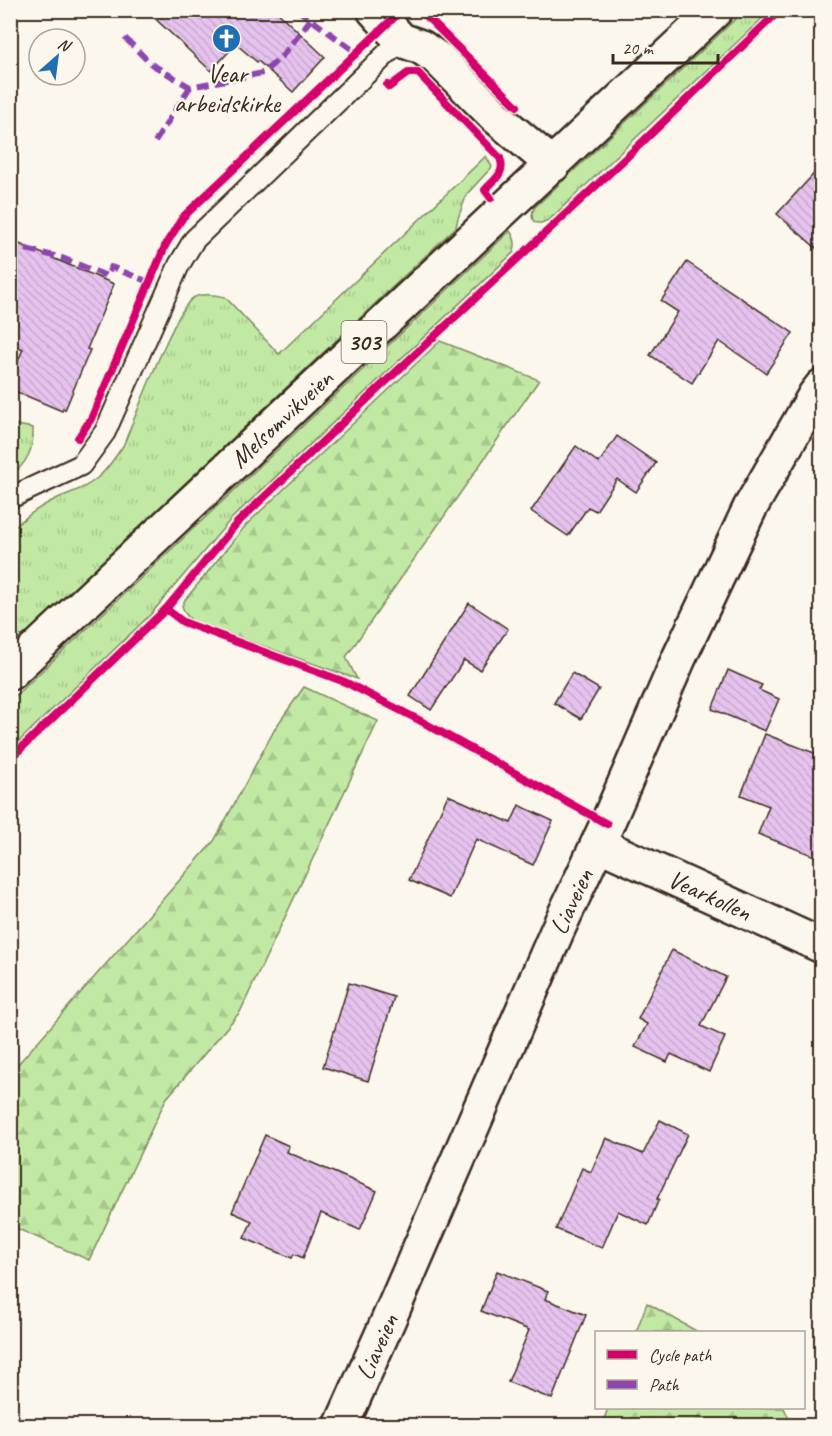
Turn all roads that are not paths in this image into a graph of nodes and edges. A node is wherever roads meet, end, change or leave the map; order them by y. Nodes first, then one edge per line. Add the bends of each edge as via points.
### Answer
1 (374, 10) edge
2 (716, 10) edge
3 (401, 40) junction
4 (553, 165) junction
5 (822, 386) edge
6 (10, 498) edge
7 (10, 673) edge
8 (598, 844) junction
9 (822, 946) edge
10 (341, 1425) edge

1 - 3 street
2 - 4 street, Melsomvikveien / 303
3 - 4 street via 437,58 496,117
3 - 6 lane via 194,240 179,265 105,432 81,465
4 - 7 street, Melsomvikveien / 303
5 - 8 street, Liaveien via 750,508
8 - 9 street, Vearkollen
8 - 10 street, Liaveien

